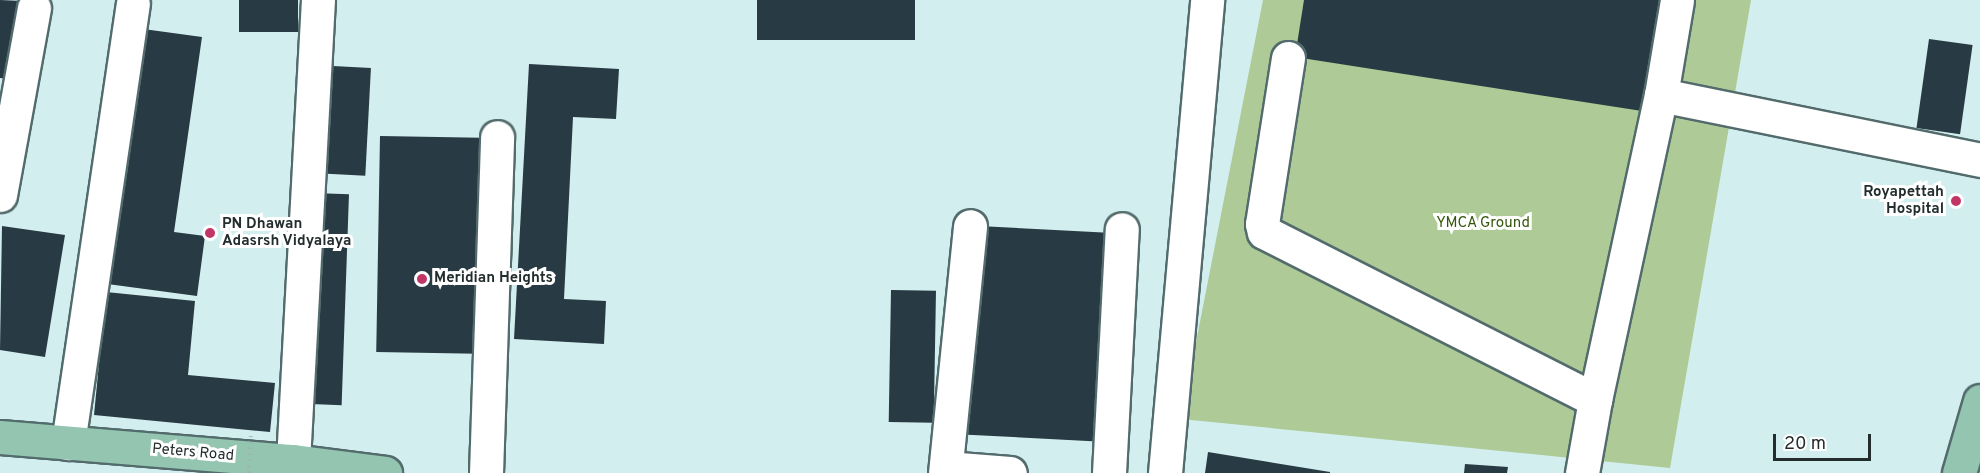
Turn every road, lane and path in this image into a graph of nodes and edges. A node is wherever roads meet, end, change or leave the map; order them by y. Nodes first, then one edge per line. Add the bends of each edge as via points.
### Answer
1 (318, 0) edge
2 (1207, 0) edge
3 (1677, 0) edge
4 (133, 4) dead end
5 (34, 9) dead end
6 (1288, 58) dead end
7 (1661, 95) junction
8 (497, 137) dead end
9 (1980, 160) edge
10 (0, 195) edge
11 (970, 226) dead end
12 (1122, 229) dead end
13 (78, 240) dead end
14 (1595, 400) junction
15 (1980, 401) edge
16 (251, 436) dead end
17 (0, 437) edge
18 (58, 442) junction
19 (293, 461) junction
20 (945, 470) edge
21 (249, 473) edge
22 (385, 473) edge
23 (486, 473) edge
24 (1010, 473) edge
25 (1109, 473) edge
26 (1165, 473) edge
27 (1582, 473) edge
28 (1959, 473) edge

1 - 19 street
2 - 26 street
3 - 7 street
4 - 18 street
5 - 10 street
6 - 14 street via 1262,224 1264,232
7 - 9 street
7 - 14 street
8 - 23 street
11 - 20 street
12 - 25 street
13 - 18 street
14 - 27 street
15 - 28 main road
16 - 21 path, bridge
17 - 18 main road, Peters Road
18 - 19 main road, Peters Road
19 - 22 main road, Peters Road
20 - 24 street

